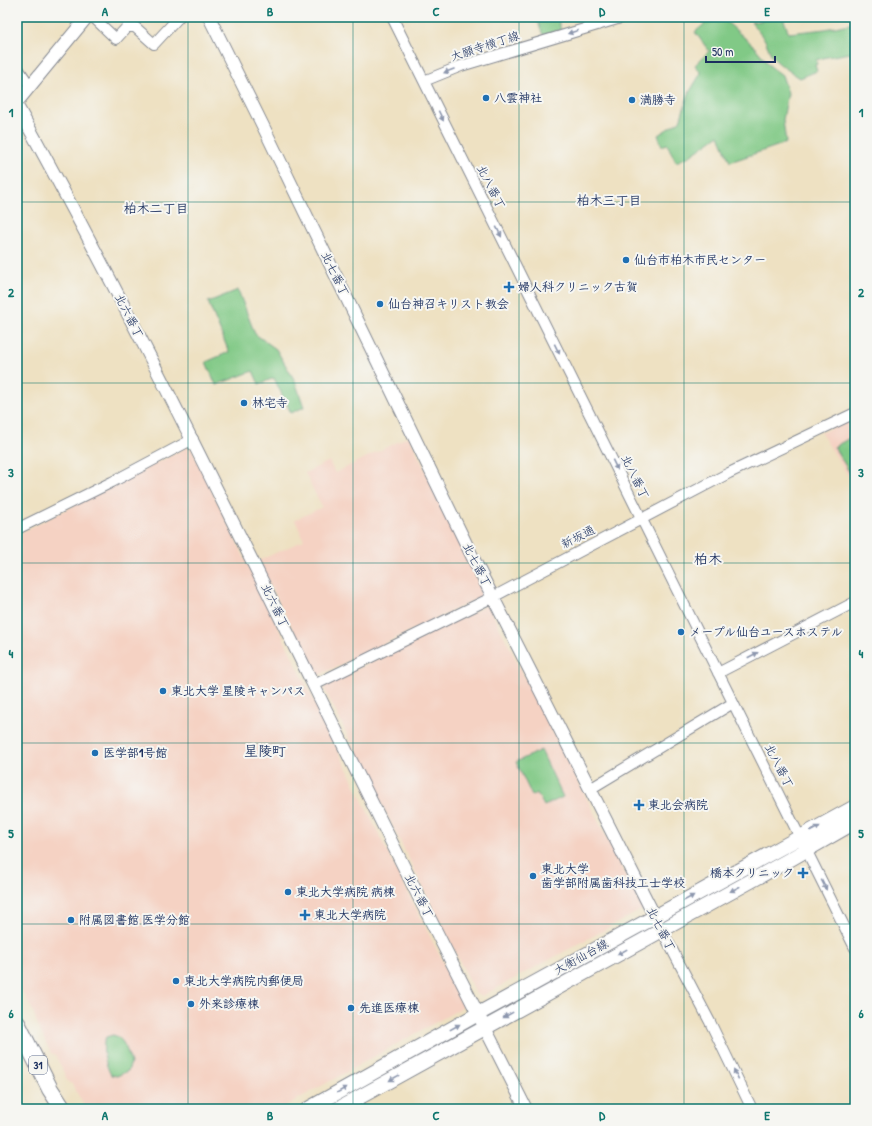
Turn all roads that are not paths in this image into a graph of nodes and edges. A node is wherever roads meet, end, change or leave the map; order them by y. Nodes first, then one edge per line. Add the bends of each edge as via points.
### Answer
1 (87, 17) edge
2 (94, 17) edge
3 (179, 17) edge
4 (209, 17) edge
5 (392, 17) edge
6 (624, 17) edge
7 (17, 67) edge
8 (424, 81) junction
9 (30, 86) junction
10 (17, 102) edge
11 (17, 106) edge
12 (855, 413) edge
13 (192, 439) junction
14 (641, 520) junction
15 (17, 529) edge
16 (493, 596) junction
17 (855, 602) edge
18 (718, 673) junction
19 (314, 685) junction
20 (733, 703) junction
21 (590, 789) junction
22 (855, 807) edge
23 (855, 822) edge
24 (804, 844) junction
25 (655, 917) junction
26 (662, 930) junction
27 (855, 948) edge
28 (478, 1014) junction
29 (17, 1023) edge
30 (485, 1028) junction
31 (59, 1108) edge
32 (308, 1109) edge
33 (338, 1109) edge
34 (526, 1109) edge
35 (752, 1109) edge

1 - 9 street
2 - 3 street via 116,39 127,27 135,27 154,44
4 - 16 street, 北七番丁
5 - 8 street, 北八番丁
6 -> 8 street, 大願寺横丁線 via 460,66
7 - 9 street
8 -> 14 street, 北八番丁
9 - 10 street
11 - 13 street, 北六番丁 via 61,185
12 - 14 street, 新坂通 via 729,473
13 - 15 street
13 - 19 street, 北六番丁
14 - 16 street, 新坂通
14 - 18 street, 北八番丁
16 - 19 street, 新坂通
16 - 21 street, 北七番丁
18 -> 17 street
18 - 20 street, 北八番丁
19 - 28 street, 北六番丁
20 - 21 street
20 - 24 street, 北八番丁
21 - 25 street, 北七番丁
24 -> 22 main road, 大衡仙台線
23 - 24 main road, 大衡仙台線
25 -> 24 main road, 大衡仙台線
24 -> 26 main road, 大衡仙台線
24 -> 27 street, 北八番丁
25 - 26 street, 北七番丁
25 - 28 main road, 大衡仙台線
26 -> 30 main road, 大衡仙台線
35 -> 26 street, 北七番丁
28 - 30 street, 北六番丁
32 -> 28 main road, 大衡仙台線
29 - 31 main road, 31
30 -> 33 main road, 大衡仙台線
30 - 34 street, 北六番丁

